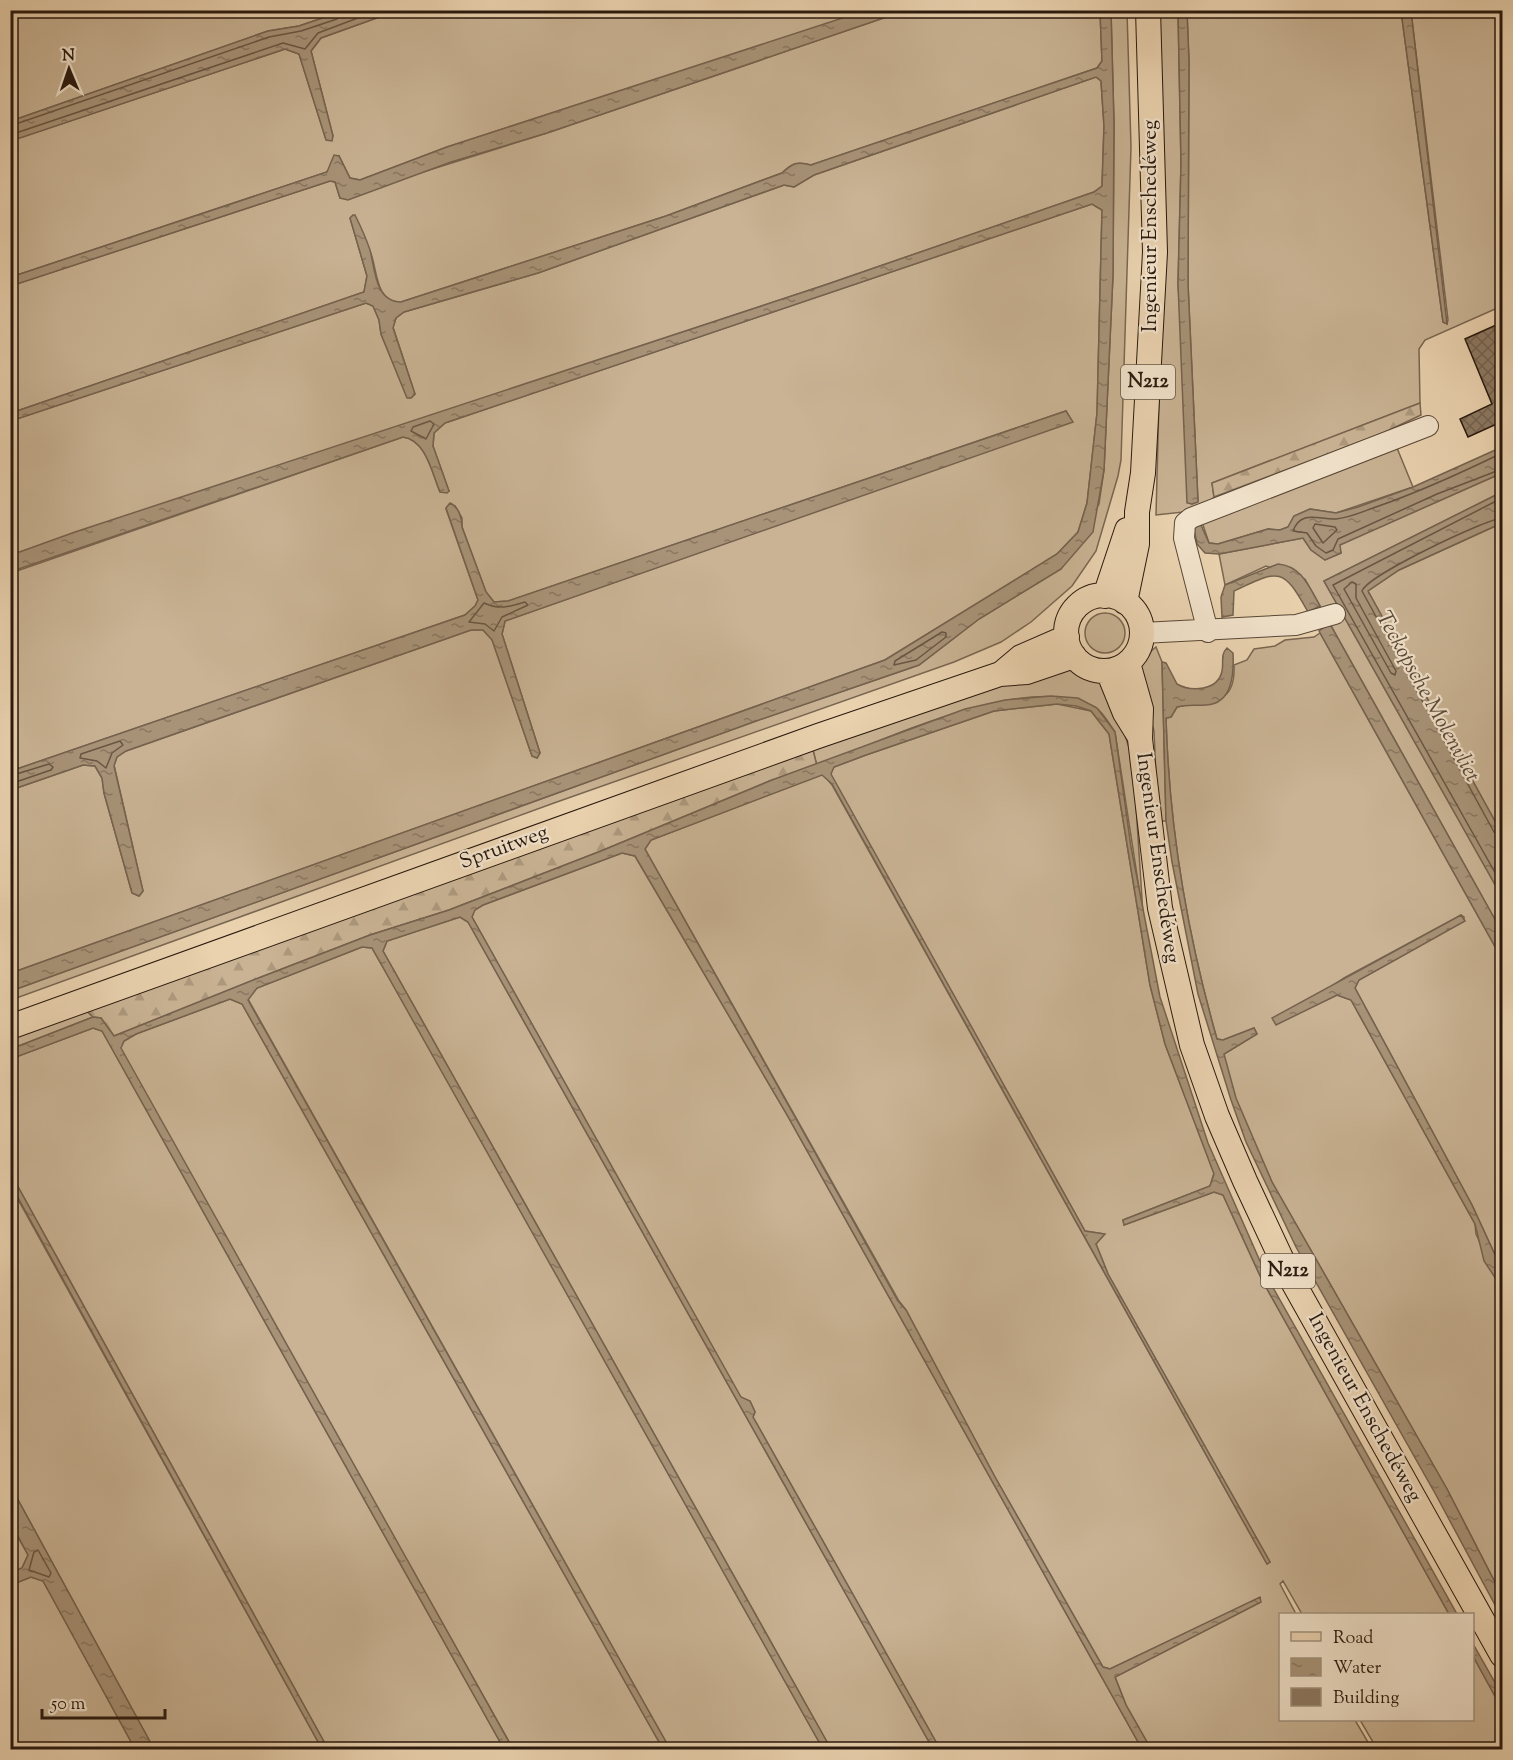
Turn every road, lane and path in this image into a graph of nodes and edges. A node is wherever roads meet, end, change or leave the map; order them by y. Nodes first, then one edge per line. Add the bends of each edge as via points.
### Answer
1 (1148, 10) edge
2 (1428, 426) dead end
3 (1115, 599) junction
4 (1335, 614) dead end
5 (1208, 632) junction
6 (1143, 633) junction
7 (1070, 646) junction
8 (1118, 667) junction
9 (10, 1027) edge
10 (1503, 1655) edge

1 - 3 main road, Ingenieur Enschedéweg / N212 via 1155,252 1143,473 1137,512 1122,540
2 - 5 street via 1185,523 1184,538
3 - 6 main road via 1134,610
3 - 7 main road via 1094,597 1076,608 1070,618
4 - 5 street via 1306,624
5 - 6 street
6 - 8 main road via 1138,650
7 - 8 main road via 1093,669
7 - 9 main road, Spruitweg via 1027,672 1000,674 818,736
8 - 10 main road, Ingenieur Enschedéweg / N212 via 1141,709 1140,739 1153,856 1174,977 1217,1116 1290,1275

